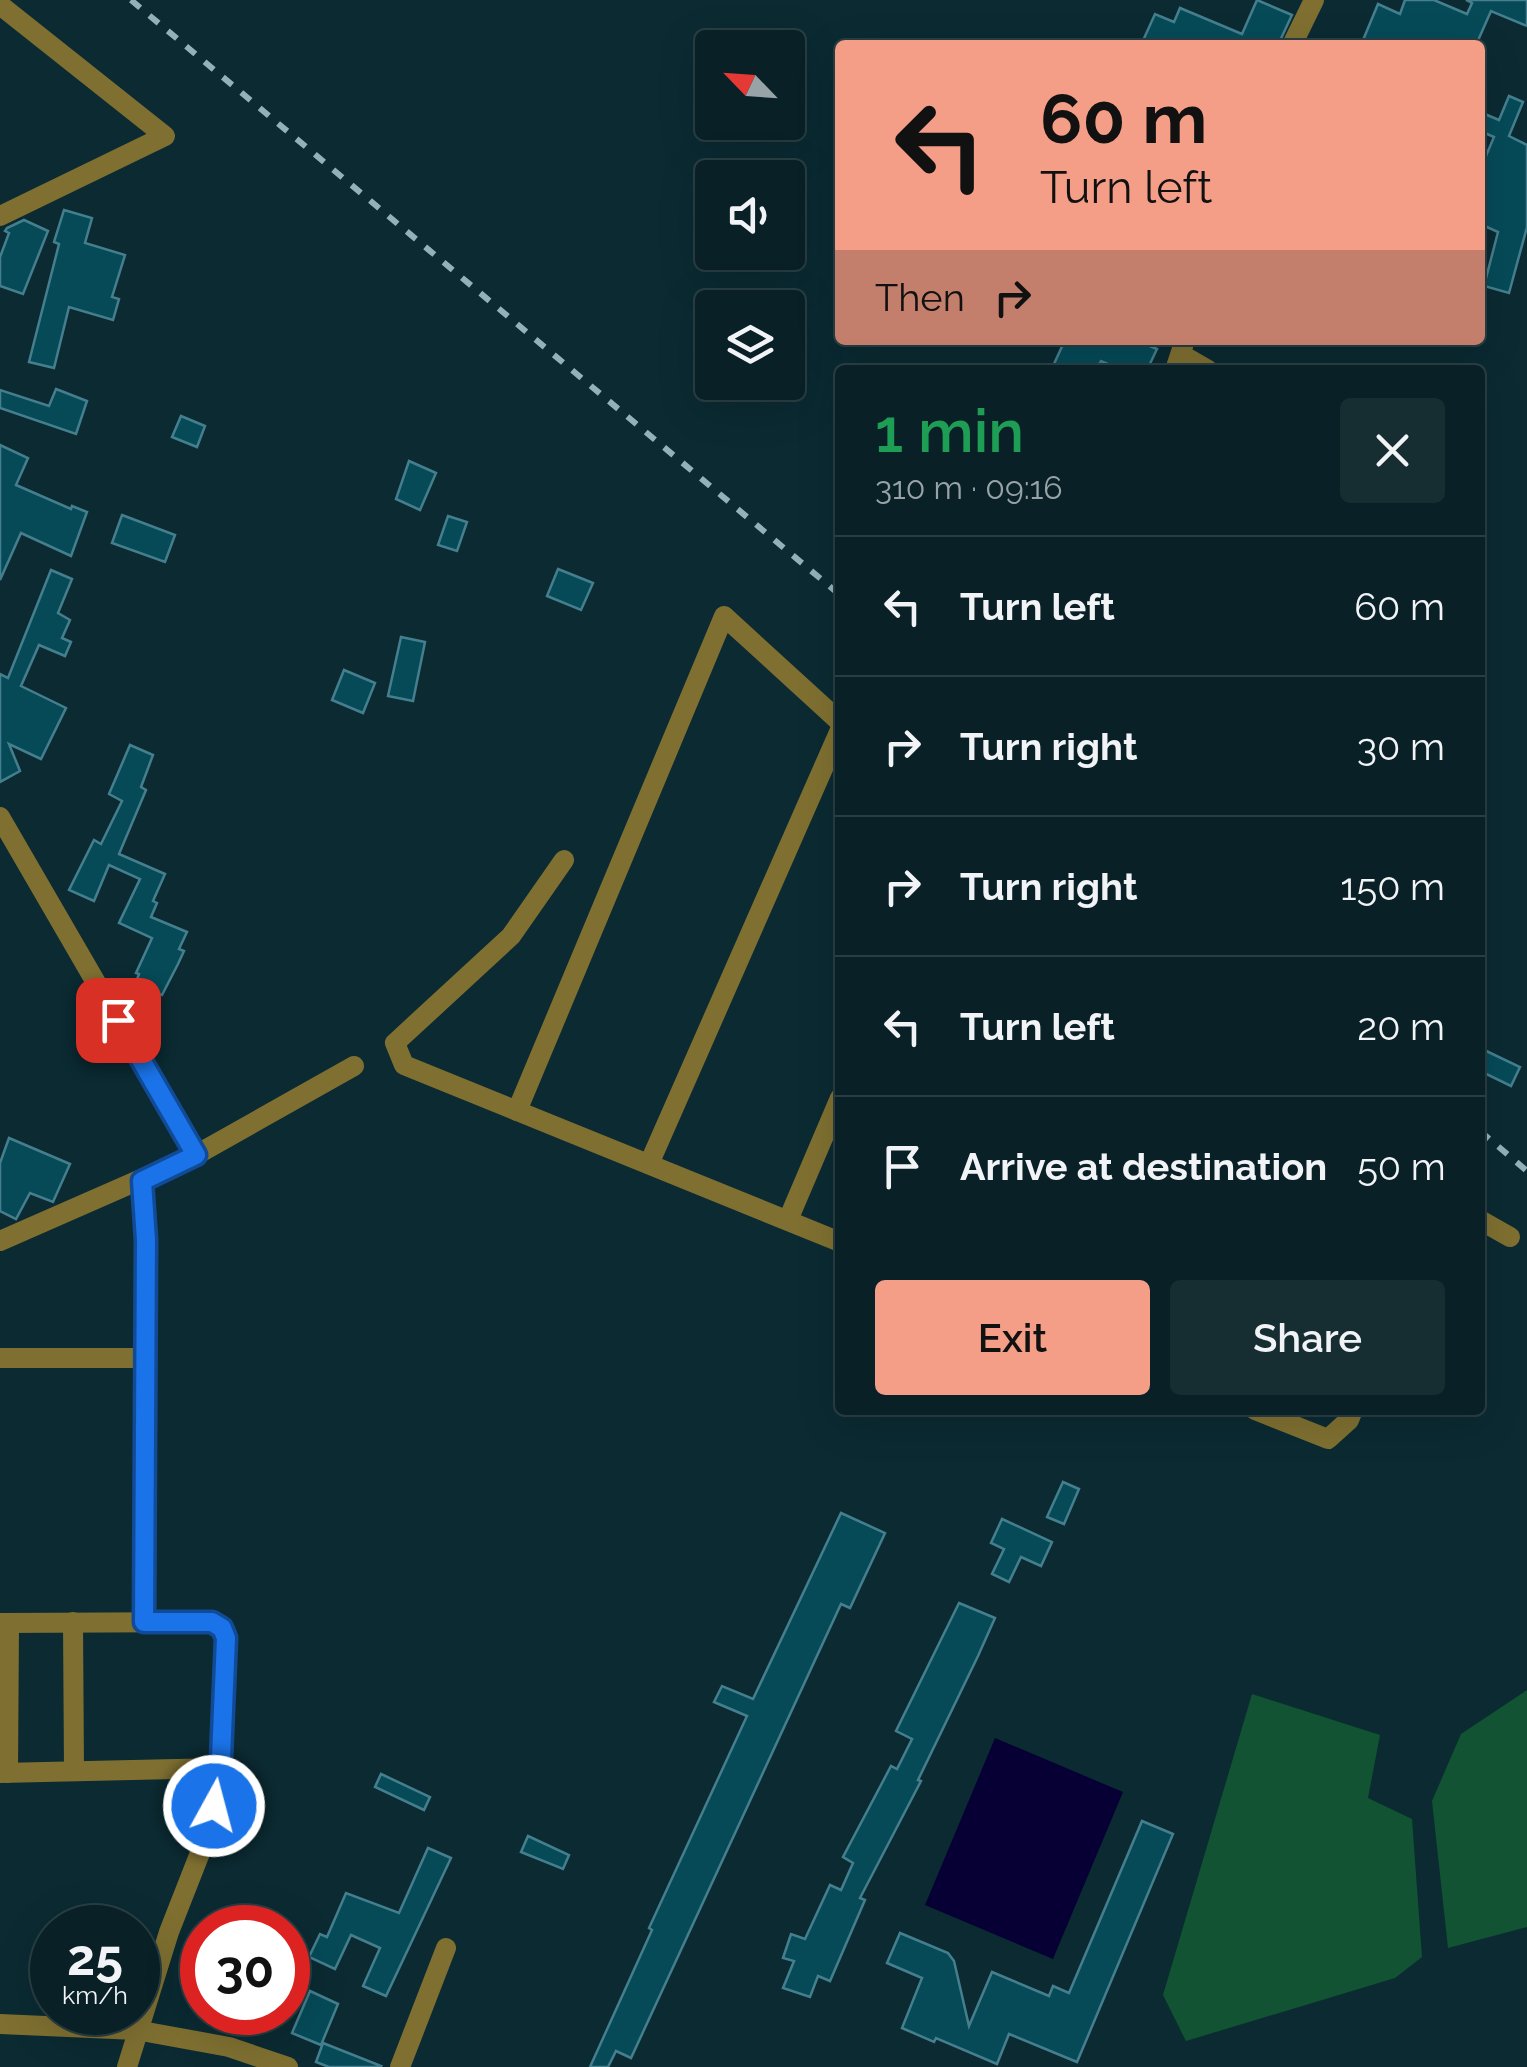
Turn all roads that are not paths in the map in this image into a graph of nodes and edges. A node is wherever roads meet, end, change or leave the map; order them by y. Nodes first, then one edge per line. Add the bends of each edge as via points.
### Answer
1 (1314, 0) edge
2 (0, 5) edge
3 (1294, 40) edge
4 (0, 216) edge
5 (835, 717) edge
6 (835, 741) edge
7 (0, 817) edge
8 (564, 860) dead end
9 (354, 1066) dead end
10 (835, 1110) edge
11 (517, 1111) junction
12 (196, 1155) junction
13 (648, 1164) junction
14 (142, 1181) junction
15 (788, 1220) junction
16 (1485, 1223) edge
17 (1510, 1236) dead end
18 (835, 1240) edge
19 (0, 1241) edge
20 (0, 1358) edge
21 (143, 1358) junction
22 (1268, 1415) edge
23 (1351, 1415) edge
24 (74, 1622) junction
25 (144, 1622) junction
26 (4, 1623) edge
27 (220, 1768) junction
28 (74, 1771) junction
29 (4, 1773) edge
30 (446, 1948) dead end
31 (160, 1964) edge
32 (0, 2024) edge
33 (30, 2025) edge
34 (160, 2034) edge
35 (135, 2035) edge
36 (127, 2067) edge
37 (288, 2067) edge
38 (400, 2067) edge

1 - 3 street
2 - 4 street via 165,136
5 - 11 street via 724,616
6 - 13 street
7 - 12 street
8 - 11 street via 511,936 395,1043 404,1065
9 - 12 street
10 - 15 street
11 - 13 street
12 - 14 street
13 - 15 street
14 - 19 street
14 - 21 street
15 - 18 street
16 - 17 street
20 - 21 street
21 - 25 street
22 - 23 street via 1328,1439
24 - 25 street
24 - 26 street
24 - 28 street
25 - 27 street via 212,1622 222,1628
26 - 29 street
27 - 28 street
27 - 31 street via 209,1830
28 - 29 street
30 - 38 street
32 - 33 street
34 - 37 street
35 - 36 street

